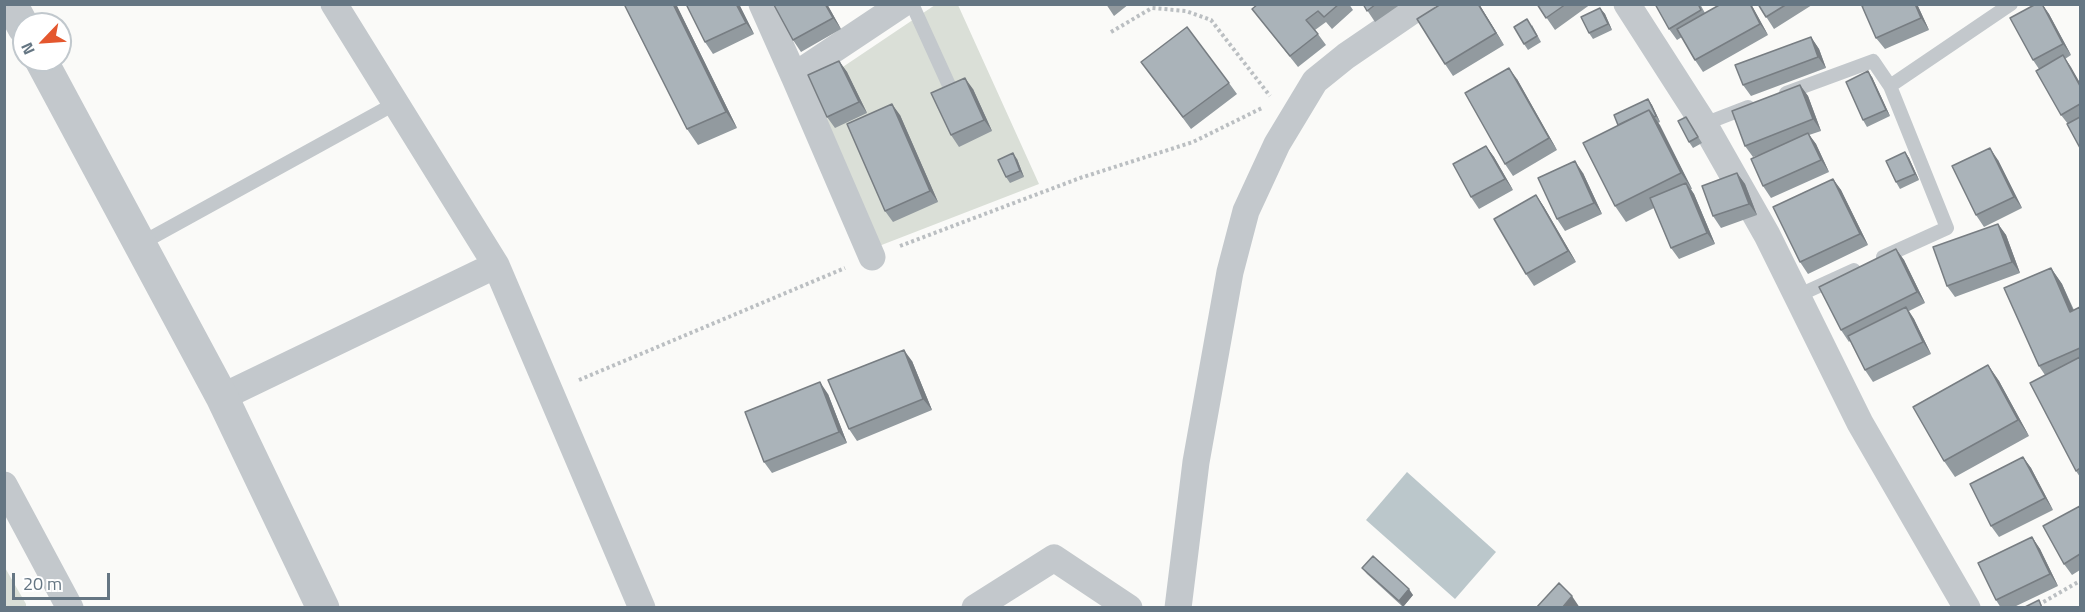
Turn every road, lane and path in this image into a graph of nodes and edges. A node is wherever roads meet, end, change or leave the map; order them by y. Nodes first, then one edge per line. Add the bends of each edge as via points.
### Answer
1 (334, 4) edge
2 (762, 4) edge
3 (902, 4) edge
4 (912, 4) edge
5 (1422, 4) edge
6 (1627, 4) edge
7 (2012, 4) edge
8 (1111, 32) dead end
9 (47, 72) edge
10 (794, 76) junction
11 (1315, 81) junction
12 (1890, 86) junction
13 (953, 94) edge
14 (1778, 96) edge
15 (396, 103) junction
16 (1757, 104) edge
17 (1264, 106) dead end
18 (1704, 124) junction
19 (140, 244) junction
20 (873, 257) junction
21 (496, 265) junction
22 (1797, 296) junction
23 (550, 392) junction
24 (222, 397) junction
25 (4, 485) edge
26 (2080, 581) edge
27 (70, 608) edge
28 (323, 608) edge
29 (642, 608) edge
30 (975, 608) edge
31 (1129, 608) edge
32 (1178, 608) edge
33 (1967, 608) edge
34 (2033, 608) edge

1 - 15 street
2 - 10 street
3 - 10 street
4 - 13 lane
5 - 11 street
6 - 18 street
7 - 12 lane
8 - 11 path via 1152,8 1186,11 1211,20 1274,101
9 - 19 street
10 - 20 street
11 - 32 street via 1261,175 1246,211 1230,272 1196,462
12 - 14 lane via 1873,61
12 - 22 lane via 1947,228
15 - 19 lane
15 - 21 street
16 - 18 lane
17 - 20 path via 1193,142 1080,178
18 - 22 street
19 - 24 street
20 - 23 path
21 - 23 street
21 - 24 street
22 - 33 street via 1860,423
23 - 29 street
24 - 28 street
25 - 27 street
26 - 34 path
30 - 31 street via 1054,558

